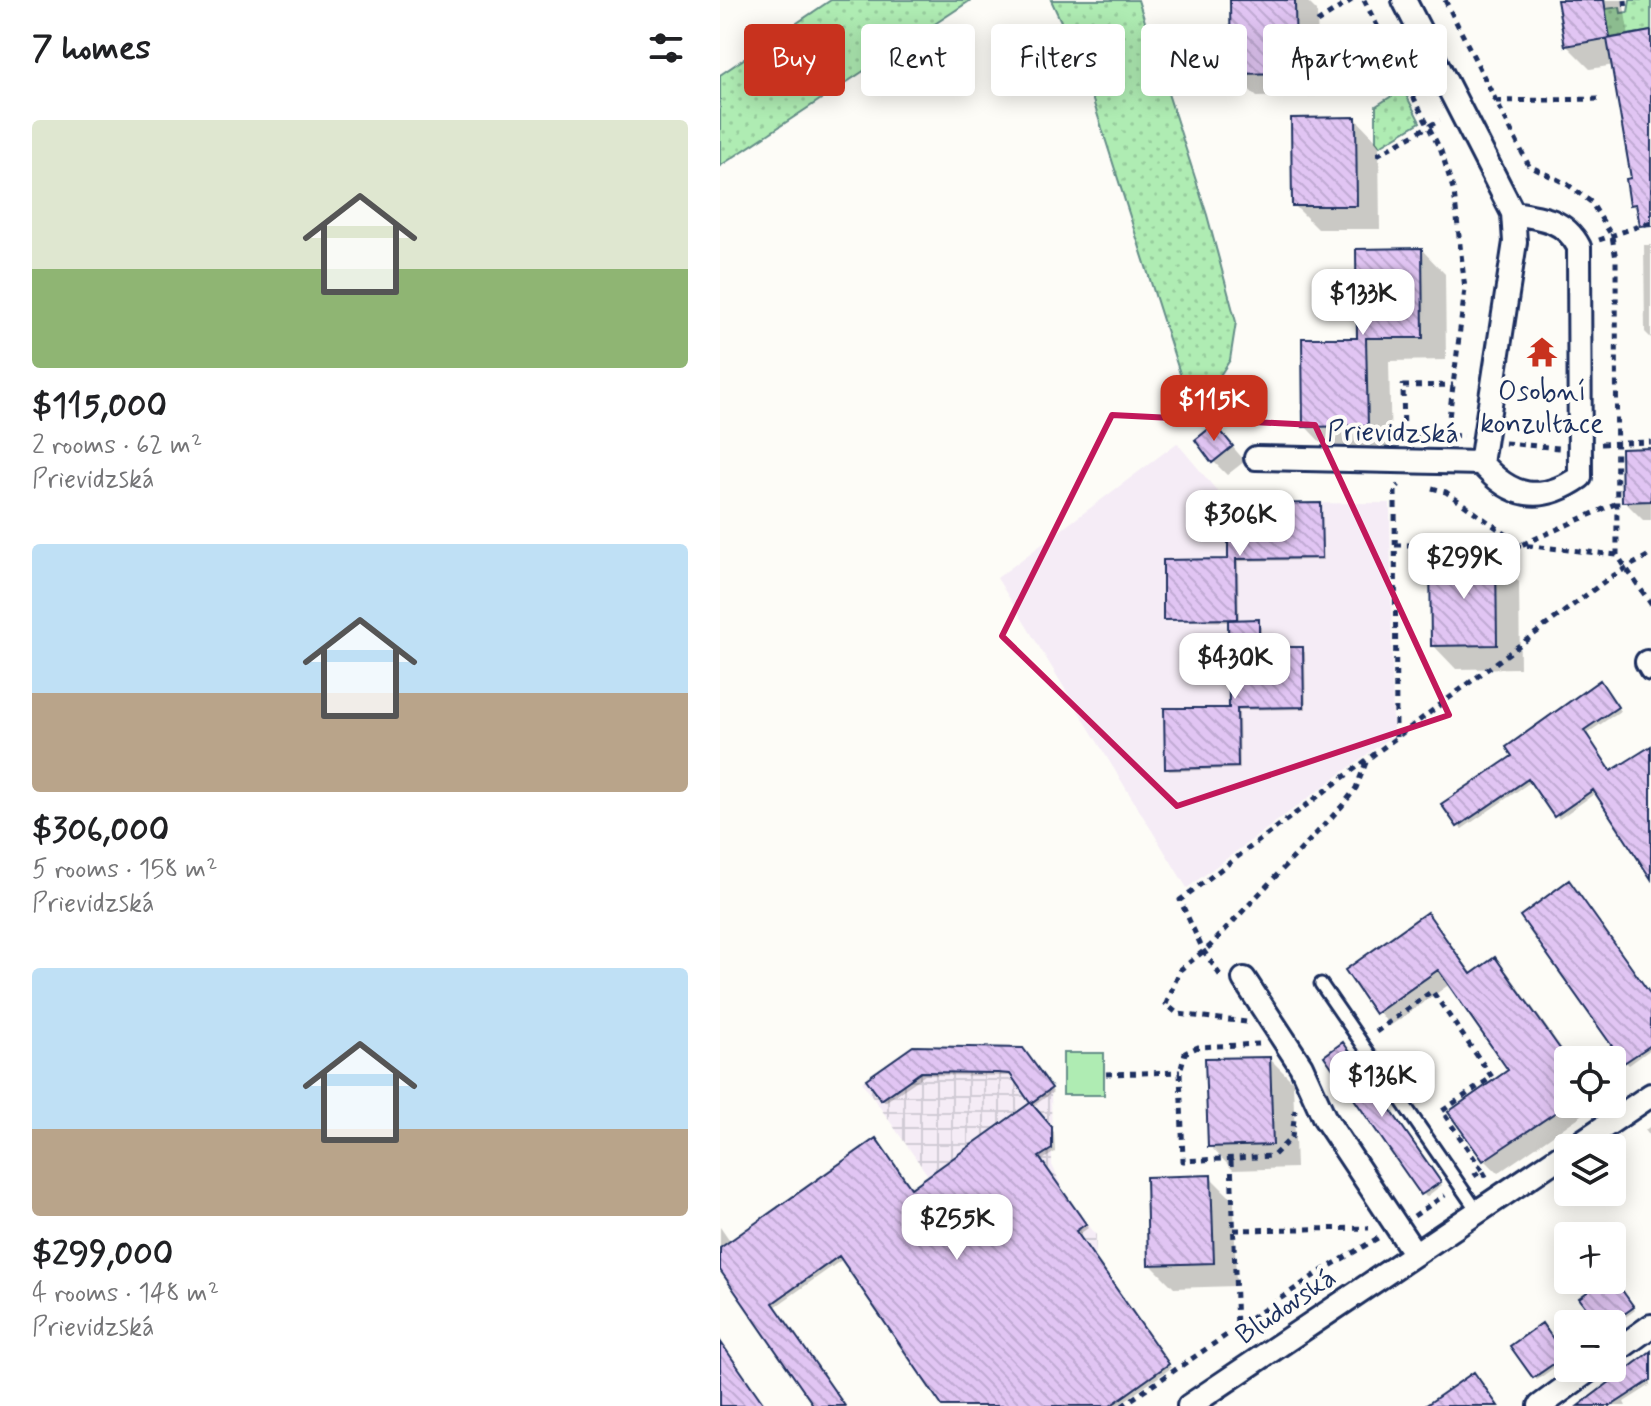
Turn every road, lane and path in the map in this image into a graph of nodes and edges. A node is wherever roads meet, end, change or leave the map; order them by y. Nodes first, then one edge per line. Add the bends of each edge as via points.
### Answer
1 (1352, 0) edge
2 (1364, 0) edge
3 (1404, 0) edge
4 (1625, 0) edge
5 (1626, 10) dead end
6 (1317, 22) dead end
7 (1599, 99) dead end
8 (1496, 101) dead end
9 (1458, 110) junction
10 (1428, 127) junction
11 (1377, 155) dead end
12 (1513, 213) junction
13 (1651, 222) edge
14 (1579, 247) junction
15 (1453, 385) junction
16 (1404, 434) junction
17 (1447, 434) junction
18 (1472, 437) dead end
19 (1651, 442) edge
20 (1502, 443) dead end
21 (1580, 446) junction
22 (1256, 458) dead end
23 (1481, 463) junction
24 (1405, 473) junction
25 (1617, 503) dead end
26 (1395, 545) junction
27 (1521, 545) junction
28 (1651, 554) edge
29 (1617, 555) dead end
30 (1625, 569) junction
31 (1651, 604) edge
32 (1396, 738) junction
33 (1368, 759) junction
34 (1203, 950) junction
35 (1234, 980) joint
36 (1321, 984) dead end
37 (1254, 1023) dead end
38 (1361, 1043) junction
39 (1268, 1044) dead end
40 (1180, 1072) junction
41 (1106, 1074) dead end
42 (1651, 1095) edge
43 (1295, 1106) dead end
44 (1594, 1134) edge
45 (1231, 1160) junction
46 (1554, 1161) edge
47 (1482, 1170) junction
48 (1503, 1174) dead end
49 (1459, 1186) junction
50 (1478, 1212) junction
51 (1387, 1227) junction
52 (1234, 1230) junction
53 (1415, 1254) junction
54 (1651, 1326) edge
55 (1237, 1328) junction
56 (1626, 1344) edge
57 (1573, 1382) edge
58 (1122, 1406) edge
59 (1189, 1406) edge
60 (1540, 1406) edge

1 - 6 path
2 - 10 path
3 - 9 street, Prievidzská
4 - 5 path
7 - 8 path
9 - 10 path
9 - 12 street, Prievidzská
10 - 11 path
10 - 15 path via 1451,178 1464,268
12 - 14 street via 1557,222 1573,234
12 - 23 street, Prievidzská via 1515,242
13 - 14 path
14 - 21 street, Prievidzská
15 - 16 path via 1403,386
15 - 17 path
16 - 17 path
16 - 24 path
17 - 18 path
19 - 21 path
20 - 21 path
21 - 23 street, Prievidzská via 1580,477 1552,494 1518,492 1496,481
22 - 24 street, Prievidzská
23 - 24 street, Prievidzská
24 - 26 path via 1395,489
24 - 27 path via 1446,492
25 - 27 path
26 - 27 path
26 - 32 path
27 - 29 path
28 - 30 path
30 - 31 path
30 - 32 path
32 - 33 path
33 - 34 path via 1342,806
33 - 34 path via 1180,900
34 - 35 path
34 - 37 path via 1180,970 1166,1004 1178,1014
35 - 51 street via 1301,1066
36 - 38 lane
38 - 47 path via 1432,991 1492,1077 1442,1111
38 - 49 lane
39 - 40 path via 1189,1049
40 - 41 path
40 - 45 path via 1183,1161
42 - 44 street, Bludovská
43 - 45 path via 1292,1137 1281,1151 1265,1158
45 - 52 path
46 - 50 street, Bludovská
47 - 48 path via 1490,1183
47 - 49 path
49 - 50 lane
49 - 51 path
50 - 53 street, Bludovská
51 - 52 path
51 - 53 street
51 - 55 path
52 - 55 path
53 - 59 street, Bludovská
54 - 56 street
55 - 58 path
57 - 60 street

